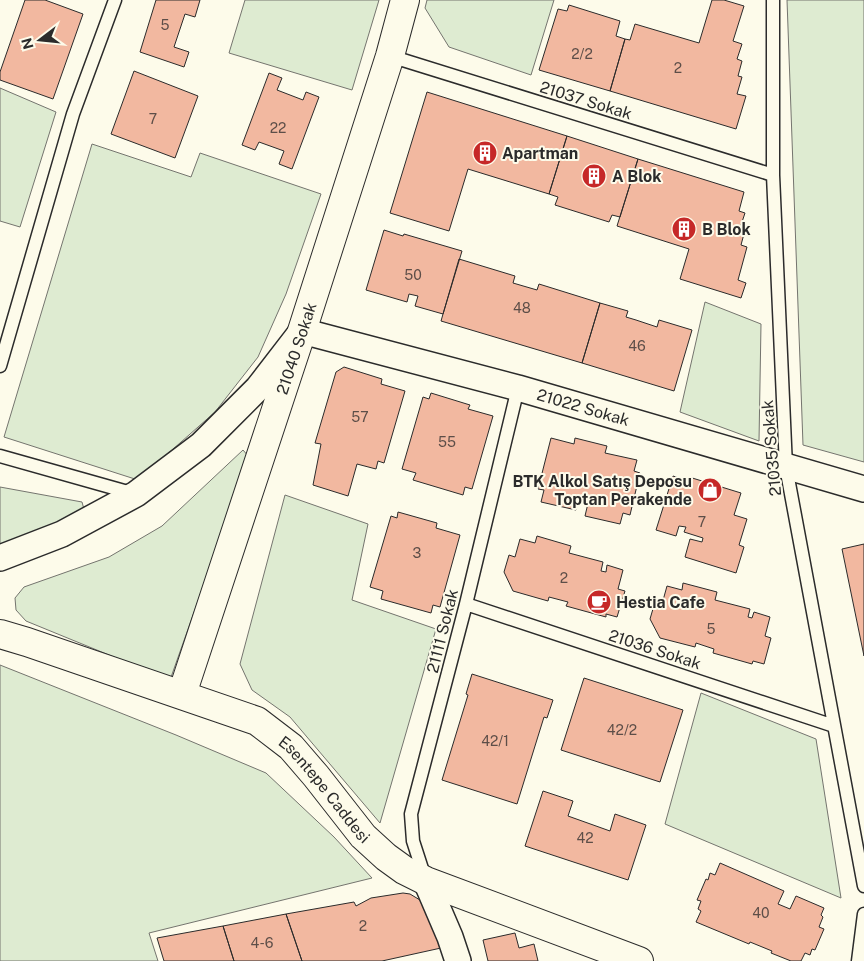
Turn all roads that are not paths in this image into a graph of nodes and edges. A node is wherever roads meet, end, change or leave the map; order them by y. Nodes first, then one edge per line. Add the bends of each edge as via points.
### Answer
1 (115, 0) edge
2 (405, 0) edge
3 (773, 0) edge
4 (390, 56) junction
5 (774, 175) junction
6 (302, 331) junction
7 (0, 366) edge
8 (518, 388) junction
9 (0, 456) edge
10 (786, 467) junction
11 (864, 489) edge
12 (136, 494) junction
13 (0, 558) edge
14 (466, 604) junction
15 (0, 634) edge
16 (182, 694) junction
17 (834, 726) junction
18 (426, 881) junction
19 (864, 886) edge
20 (864, 914) edge
21 (458, 961) edge
22 (639, 961) edge
23 (858, 961) edge

1 - 7 lane via 73,114
2 - 4 main road, 21040 Sokak
3 - 5 lane, 21035 Sokak
4 - 5 lane, 21037 Sokak
4 - 6 main road, 21040 Sokak
5 - 10 lane, 21035 Sokak
6 - 8 street, 21022 Sokak
6 - 12 street via 258,388 201,445
6 - 16 main road, 21040 Sokak
8 - 10 street, 21022 Sokak
8 - 14 lane, 21111 Sokak
9 - 12 lane
10 - 11 street, 21022 Sokak
10 - 17 lane, 21035 Sokak
12 - 13 street via 62,534
14 - 17 lane, 21036 Sokak
14 - 18 lane, 21111 Sokak via 411,814 413,841
15 - 16 main road, Esentepe Caddesi
16 - 18 main road, Esentepe Caddesi via 257,721 291,747 364,836 386,857
17 - 19 lane, 21035 Sokak
18 - 21 street
18 - 22 main road, Esentepe Caddesi
20 - 23 lane

